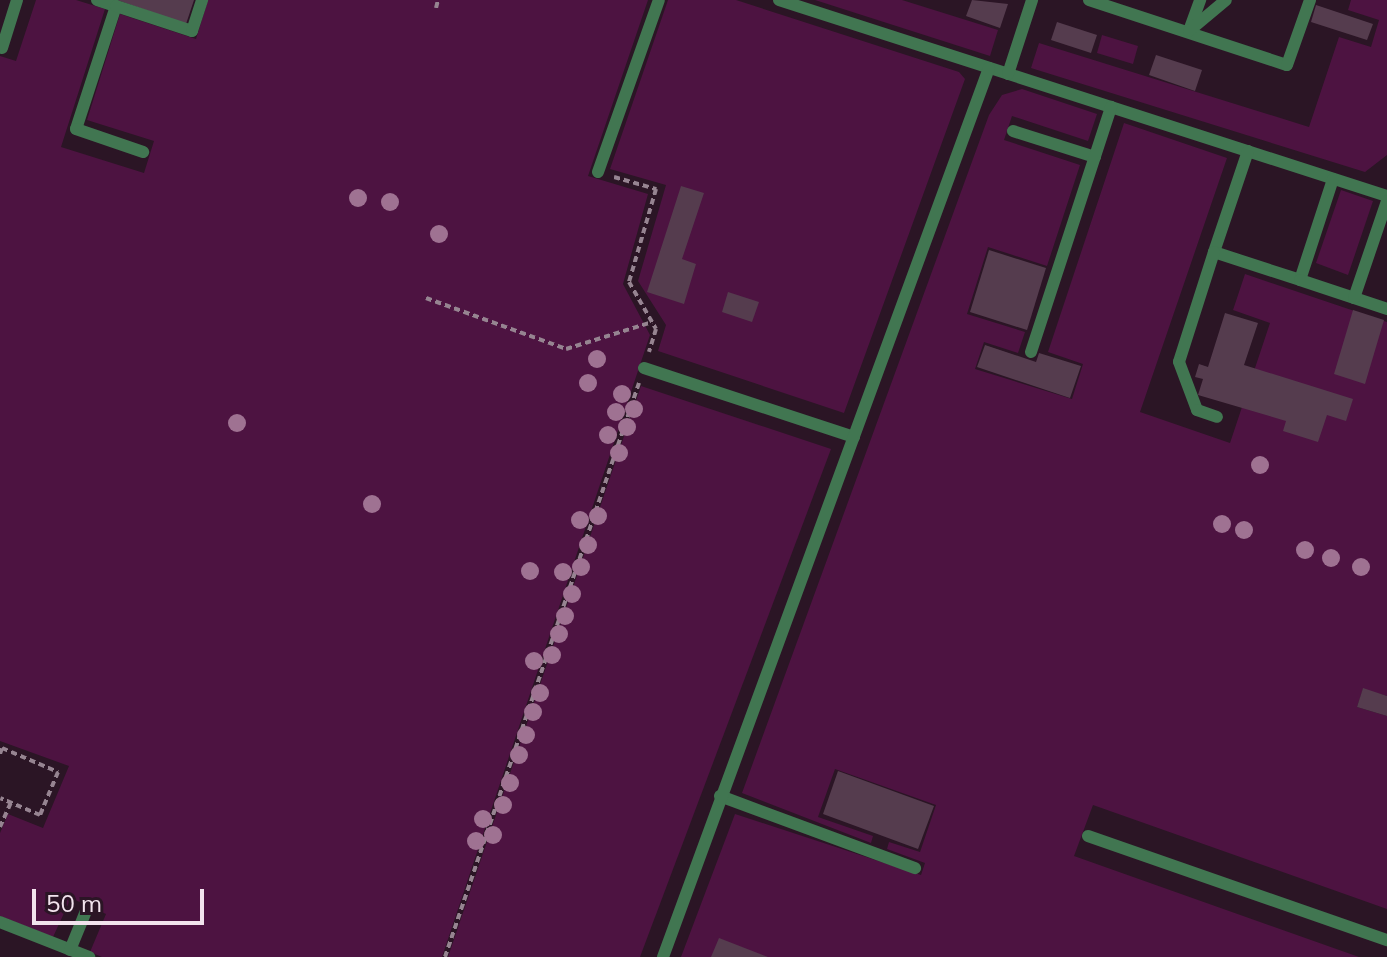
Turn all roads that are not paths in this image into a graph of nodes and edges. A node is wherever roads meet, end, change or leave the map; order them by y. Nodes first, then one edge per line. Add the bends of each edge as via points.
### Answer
1 (17, 0) edge
2 (97, 0) edge
3 (202, 0) edge
4 (659, 0) edge
5 (779, 0) edge
6 (1032, 0) edge
7 (1089, 0) edge
8 (1200, 0) edge
9 (1226, 0) edge
10 (1310, 0) edge
11 (116, 6) junction
12 (1189, 31) junction
13 (2, 48) edge
14 (989, 68) junction
15 (1008, 74) junction
16 (1111, 107) junction
17 (1013, 131) dead end
18 (1248, 151) junction
19 (143, 152) dead end
20 (1095, 157) junction
21 (598, 172) road end
22 (1333, 179) junction
23 (1387, 199) edge
24 (1214, 252) junction
25 (1300, 280) junction
26 (1354, 298) junction
27 (1387, 309) edge
28 (1031, 352) dead end
29 (644, 368) road end
30 (1217, 417) dead end
31 (854, 437) junction
32 (720, 796) junction
33 (1088, 836) dead end
34 (915, 868) dead end
35 (86, 911) dead end
36 (0, 922) edge
37 (1387, 940) edge
38 (70, 950) junction
39 (89, 957) edge
40 (663, 957) edge

1 - 13 lane
2 - 11 lane
3 - 11 lane via 192,31
4 - 21 lane
5 - 14 lane
6 - 15 lane
7 - 12 lane
8 - 12 lane
9 - 12 lane
10 - 12 lane via 1287,65
11 - 19 lane via 76,129
14 - 15 lane
14 - 31 lane
15 - 16 lane
16 - 18 lane
16 - 20 lane
17 - 20 lane
18 - 22 lane
18 - 24 lane
20 - 28 lane
22 - 23 lane
22 - 25 lane
23 - 26 lane
24 - 25 lane
24 - 30 lane via 1179,362 1197,410
25 - 26 lane
26 - 27 lane
29 - 31 lane
31 - 32 lane
32 - 34 lane
32 - 40 lane
33 - 37 lane
35 - 38 lane
36 - 38 lane
38 - 39 lane

